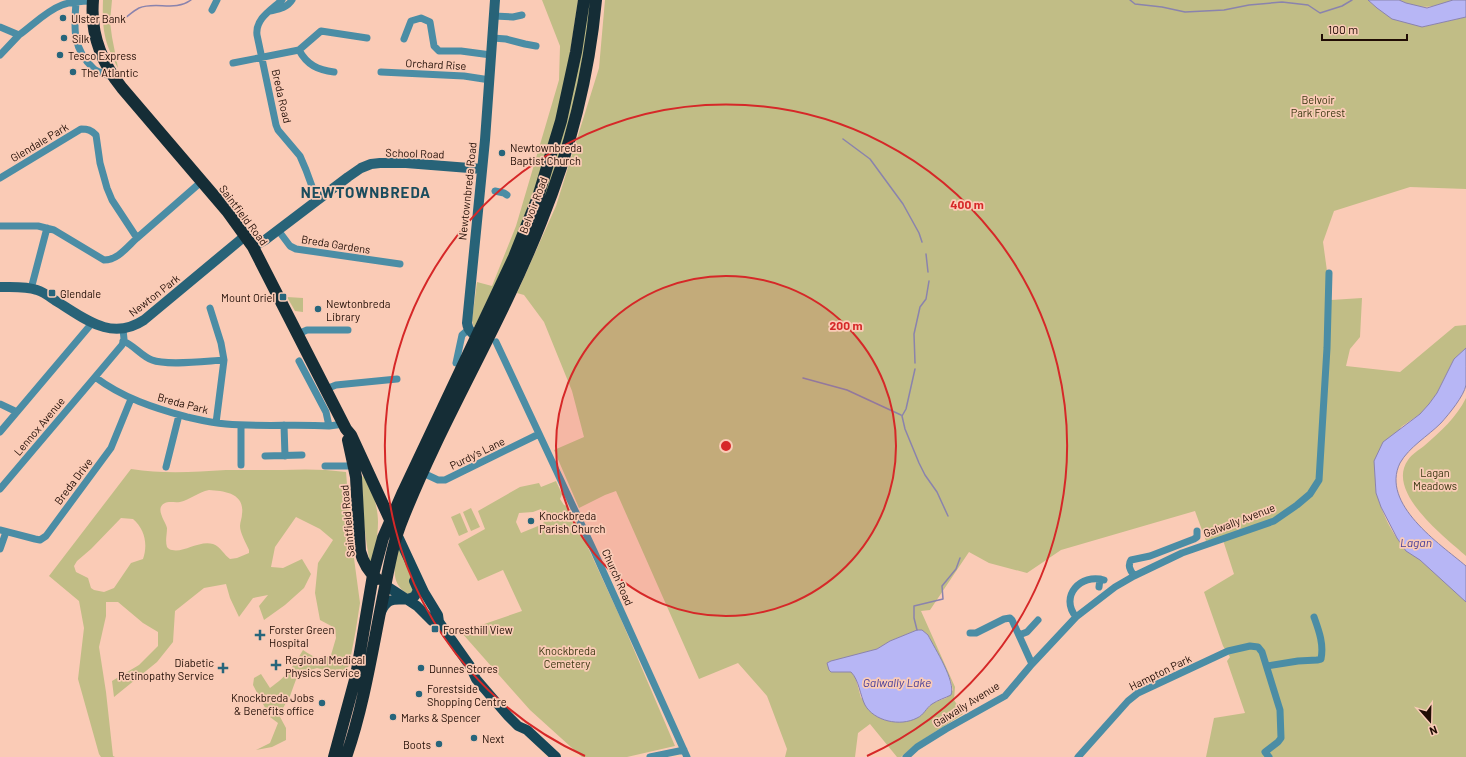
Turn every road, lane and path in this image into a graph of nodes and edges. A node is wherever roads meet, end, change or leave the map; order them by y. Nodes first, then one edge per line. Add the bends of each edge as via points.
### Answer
1 (217, 0) edge
2 (282, 0) edge
3 (292, 0) edge
4 (494, 0) edge
5 (85, 1) edge
6 (583, 5) edge
7 (595, 6) edge
8 (212, 10) dead end
9 (270, 11) junction
10 (522, 15) dead end
11 (494, 16) junction
12 (0, 27) edge
13 (19, 35) junction
14 (367, 38) dead end
15 (492, 38) junction
16 (404, 39) dead end
17 (536, 46) dead end
18 (299, 50) junction
19 (0, 55) edge
20 (491, 55) junction
21 (262, 58) junction
22 (104, 63) junction
23 (233, 63) dead end
24 (92, 67) junction
25 (334, 72) dead end
26 (381, 72) dead end
27 (114, 79) junction
28 (490, 80) junction
29 (482, 169) junction
30 (0, 178) edge
31 (201, 182) junction
32 (487, 190) junction
33 (507, 195) dead end
34 (317, 200) junction
35 (0, 226) edge
36 (47, 228) junction
37 (278, 230) junction
38 (245, 236) junction
39 (137, 238) junction
40 (253, 247) junction
41 (400, 264) dead end
42 (1329, 273) dead end
43 (0, 287) edge
44 (31, 289) junction
45 (210, 308) dead end
46 (93, 322) junction
47 (122, 329) junction
48 (348, 330) dead end
49 (298, 334) junction
50 (482, 337) junction
51 (123, 341) junction
52 (224, 360) junction
53 (299, 361) dead end
54 (456, 363) dead end
55 (95, 377) junction
56 (397, 379) dead end
57 (326, 390) junction
58 (132, 399) junction
59 (0, 404) edge
60 (17, 412) junction
61 (179, 415) junction
62 (216, 423) junction
63 (241, 425) junction
64 (284, 425) junction
65 (329, 426) junction
66 (345, 426) junction
67 (0, 432) edge
68 (539, 434) junction
69 (302, 455) dead end
70 (265, 456) dead end
71 (285, 456) junction
72 (359, 463) junction
73 (241, 466) dead end
74 (325, 466) dead end
75 (166, 467) dead end
76 (422, 473) junction
77 (0, 489) edge
78 (376, 489) junction
79 (403, 492) junction
80 (390, 520) junction
81 (3, 531) edge
82 (1197, 531) dead end
83 (397, 534) junction
84 (0, 549) edge
85 (409, 560) junction
86 (374, 575) junction
87 (1134, 576) junction
88 (386, 585) junction
89 (1099, 587) dead end
90 (408, 600) junction
91 (380, 614) junction
92 (1076, 617) junction
93 (1314, 617) dead end
94 (1038, 620) dead end
95 (439, 622) junction
96 (970, 633) dead end
97 (1019, 636) junction
98 (1032, 664) junction
99 (1267, 666) junction
100 (684, 750) junction
101 (334, 757) edge
102 (346, 757) edge
103 (556, 757) edge
104 (650, 757) edge
105 (687, 757) edge
106 (906, 757) edge
107 (1078, 757) edge
108 (1269, 757) edge

1 - 8 street
2 - 9 street, Breda Road
3 - 9 street, Breda Road via 283,8
4 - 11 street, Newtownbreda Road
5 - 13 street via 53,9
5 - 22 highway, Saintfield Road
5 - 24 street, Saintfield Road via 75,38 79,49
6 - 7 street
6 - 50 highway, Belvoir Road via 569,86 550,159
7 - 50 highway, Belvoir Road via 578,104 561,168 515,281
9 - 21 street, Breda Road via 257,25
10 - 11 street
11 - 15 street, Newtownbreda Road
12 - 13 street
13 - 19 street
14 - 18 street via 324,31 318,33
15 - 17 street
15 - 20 street, Newtownbreda Road
16 - 20 street via 411,22 421,18 430,22 434,46 439,51
18 - 21 street
18 - 25 street via 308,63
20 - 28 street, Newtownbreda Road
21 - 23 street, Breda Road
21 - 34 street, Breda Road via 276,125 300,156
22 - 24 street
22 - 27 highway, Saintfield Road
24 - 27 street, Saintfield Road
26 - 28 street, Orchard Rise via 464,76
27 - 31 highway, Saintfield Road
28 - 29 street, Newtownbreda Road
29 - 32 street, Newtownbreda Road
29 - 34 street, School Road via 406,163 370,164
30 - 39 street, Glendale Park via 81,129 93,131 96,135 103,175 112,200
31 - 38 highway, Saintfield Road
31 - 39 street
32 - 33 street
32 - 50 street, Newtownbreda Road via 467,318
34 - 37 street, School Road
35 - 36 street
36 - 39 street via 104,260 117,257
36 - 44 street
37 - 40 street, School Road
37 - 41 street, Breda Gardens via 290,246 296,249
38 - 40 highway, Saintfield Road
38 - 47 street, Newton Park via 144,320
40 - 49 highway, Saintfield Road
42 - 87 street, Galwally Avenue via 1324,410 1319,480 1316,485 1297,506 1274,521 1182,553
43 - 44 street, Newton Park
44 - 46 street, Newton Park via 42,292
45 - 52 street
46 - 47 street, Newton Park via 108,329
46 - 60 street
47 - 51 street
48 - 49 street via 307,330
49 - 57 highway, Saintfield Road
50 - 54 street, Newtownbreda Road via 462,335
50 - 68 street, Church Road
50 - 76 highway, Newtownbreda Road
50 - 79 highway, Newtownbreda Road
51 - 52 street via 154,361 170,363
51 - 55 street
52 - 62 street
53 - 65 street via 326,412
55 - 58 street, Breda Park
55 - 77 street, Lennox Avenue
56 - 57 street via 336,385
57 - 66 highway, Saintfield Road
58 - 61 street, Breda Park
58 - 81 street, Breda Drive via 111,448 46,536 40,540
59 - 60 street
60 - 67 street
61 - 62 street, Breda Park
61 - 75 street
62 - 63 street, Breda Park
63 - 64 street, Breda Park
63 - 73 street
64 - 65 street, Breda Park
64 - 71 street
65 - 66 street, Breda Park
66 - 72 highway, Saintfield Road via 351,435
68 - 76 street, Purdy's Lane via 445,480 438,480
68 - 100 street, Church Road
69 - 71 street
70 - 71 street
72 - 74 street
72 - 78 highway, Saintfield Road
72 - 86 highway, Saintfield Road via 360,551 366,567
76 - 83 highway, Newtownbreda Road
78 - 79 highway via 391,496
78 - 80 highway, Saintfield Road
79 - 80 highway, Newtownbreda Road
80 - 83 highway, Saintfield Road
80 - 86 highway, Newtownbreda Road
81 - 84 street
82 - 87 street via 1197,538 1150,556 1131,560 1129,563
83 - 85 main road, Saintfield Road
83 - 88 highway, Newtownbreda Road
85 - 90 main road via 408,568 418,590 415,596
85 - 95 main road, Saintfield Road via 438,615
86 - 88 highway, Saintfield Road
86 - 101 highway, Newtownbreda Road via 356,676
87 - 92 street, Galwally Avenue
88 - 90 main road, Saintfield Road
88 - 91 highway, Newtownbreda Road
89 - 92 street via 1102,579 1093,578 1075,588 1070,605
90 - 91 main road via 394,599 387,602
90 - 95 main road, Saintfield Road via 432,621
91 - 102 highway, Newtownbreda Road via 360,707
92 - 98 street, Galwally Avenue
93 - 99 street via 1323,650 1321,659
94 - 97 street
95 - 103 main road, Saintfield Road via 470,666 476,679 508,716
96 - 97 street via 976,633 1008,618 1012,620
97 - 98 street
98 - 106 street, Galwally Avenue via 1004,696 946,729
99 - 107 street, Hampton Park via 1258,647 1250,646 1228,651 1138,693
99 - 108 street via 1280,710 1281,733 1278,742 1266,752
100 - 104 street
100 - 105 street, Church Road

